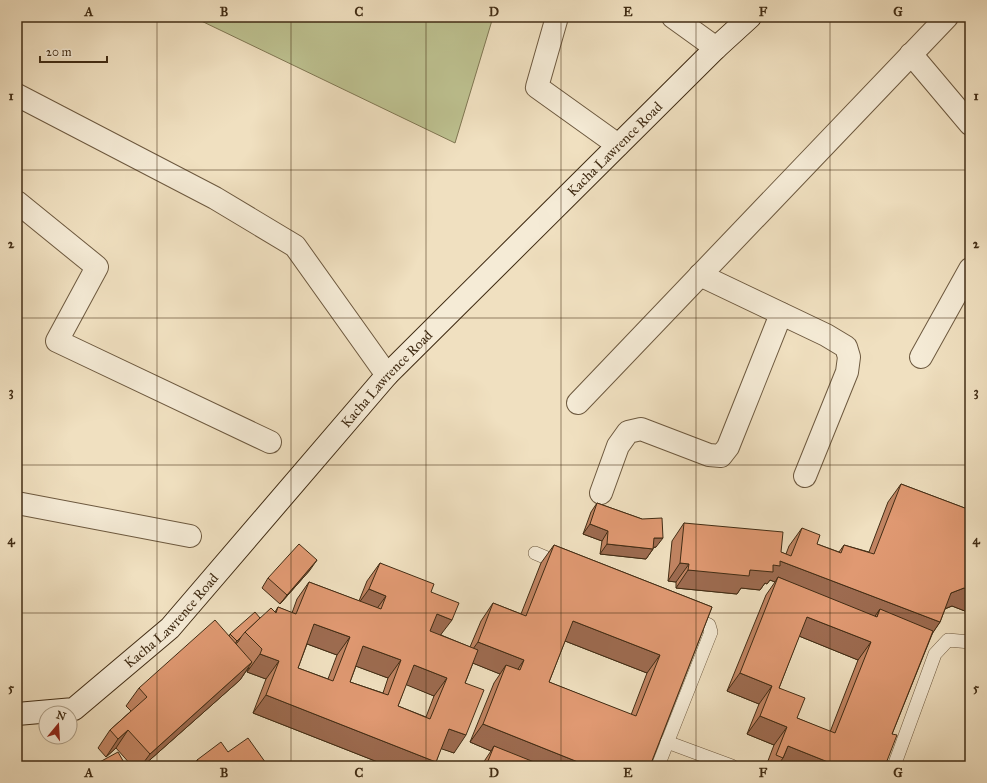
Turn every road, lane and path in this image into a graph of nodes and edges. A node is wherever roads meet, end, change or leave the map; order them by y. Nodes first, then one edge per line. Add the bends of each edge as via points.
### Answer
1 (557, 17) edge
2 (673, 17) edge
3 (750, 17) edge
4 (946, 17) edge
5 (716, 48) junction
6 (911, 54) junction
7 (17, 95) edge
8 (970, 124) edge
9 (618, 145) junction
10 (17, 202) edge
11 (970, 269) edge
12 (700, 275) junction
13 (781, 314) junction
14 (921, 357) dead end
15 (387, 375) junction
16 (578, 403) dead end
17 (270, 442) dead end
18 (805, 476) dead end
19 (601, 492) dead end
20 (17, 503) edge
21 (190, 536) dead end
22 (535, 553) dead end
23 (572, 568) edge
24 (680, 613) edge
25 (970, 642) edge
26 (17, 714) edge
27 (667, 742) junction
28 (658, 766) edge
29 (732, 766) edge
30 (894, 766) edge

1 - 9 street via 536,87
2 - 5 street
3 - 5 street, Kacha Lawrence Road
4 - 6 street
5 - 9 street, Kacha Lawrence Road
6 - 8 street
6 - 12 street
7 - 15 street via 215,198 295,246
9 - 15 street, Kacha Lawrence Road
10 - 17 street via 96,267 57,341
11 - 14 street
12 - 13 street
12 - 16 street
13 - 18 street via 846,347 849,356 847,372
13 - 19 street via 728,447 720,456 709,455 641,429 628,432 618,446
15 - 26 street, Kacha Lawrence Road via 170,628 74,709
20 - 21 street
22 - 23 lane
24 - 27 lane via 709,625 711,632
25 - 30 lane via 948,640 935,654
27 - 28 lane
27 - 29 lane

